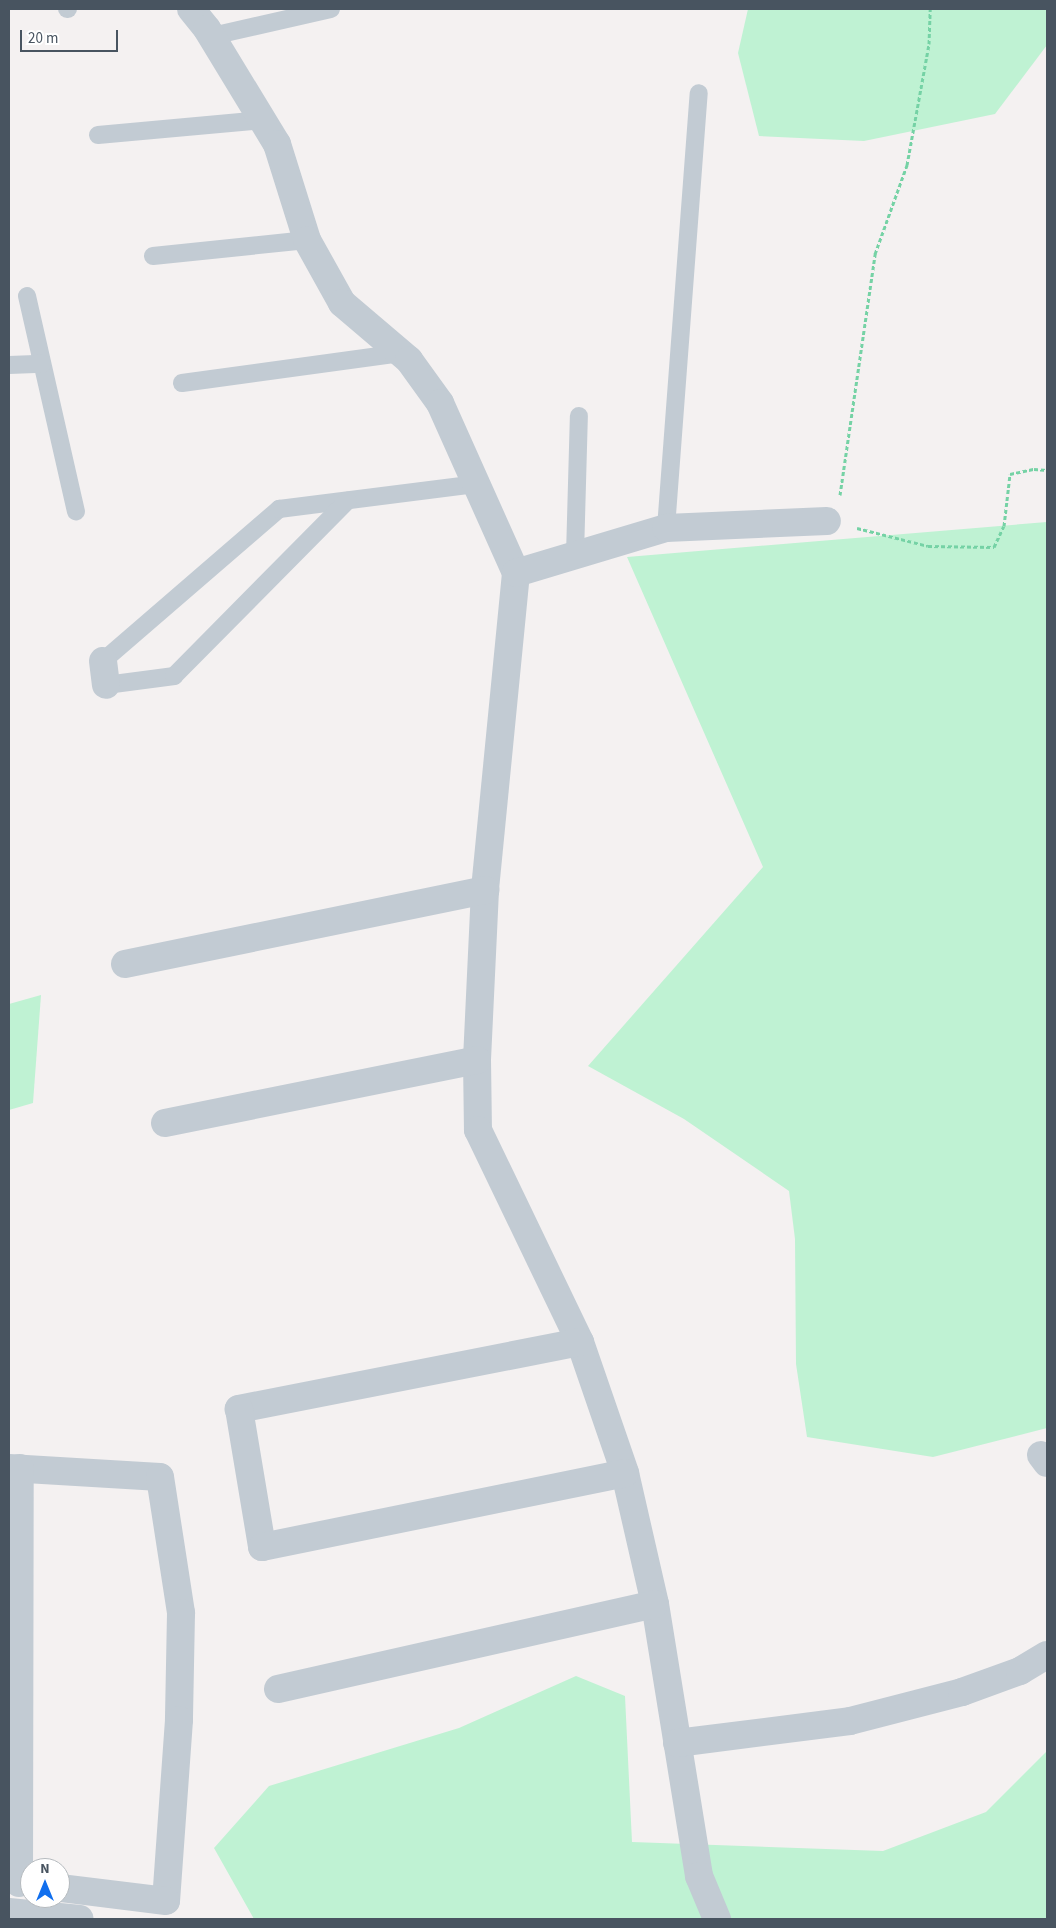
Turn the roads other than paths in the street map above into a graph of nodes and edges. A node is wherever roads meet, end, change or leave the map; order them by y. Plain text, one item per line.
1 (191, 9) edge
2 (330, 9) edge
3 (212, 36) junction
4 (700, 93) dead end
5 (262, 120) junction
6 (98, 135) dead end
7 (308, 240) junction
8 (153, 256) dead end
9 (27, 296) dead end
10 (401, 353) junction
11 (42, 364) junction
12 (9, 365) edge
13 (182, 383) dead end
14 (579, 416) dead end
15 (477, 484) junction
16 (348, 500) junction
17 (76, 512) dead end
18 (827, 521) road end
19 (666, 528) junction
20 (575, 555) junction
21 (516, 573) junction
22 (485, 890) junction
23 (125, 964) dead end
24 (477, 1060) junction
25 (165, 1123) dead end
26 (580, 1342) junction
27 (14, 1468) edge
28 (624, 1472) junction
29 (654, 1604) junction
30 (1047, 1655) edge
31 (278, 1689) dead end
32 (677, 1743) junction
33 (19, 1883) edge
34 (70, 1889) edge
35 (9, 1912) edge
36 (80, 1919) edge
37 (717, 1919) edge

1 - 3 street
2 - 3 lane
3 - 5 street
4 - 19 lane
5 - 6 lane
5 - 7 street
7 - 8 lane
7 - 10 street
9 - 11 lane
10 - 13 lane
10 - 15 street
11 - 12 lane
11 - 17 lane
14 - 20 lane
15 - 16 lane
15 - 21 street
16 - 16 lane
18 - 19 street
19 - 20 street
20 - 21 street
21 - 22 street
22 - 23 street
22 - 24 street
24 - 25 street
24 - 26 street
26 - 28 street
26 - 28 street
27 - 33 street
27 - 34 street
28 - 29 street
29 - 31 street
29 - 32 street
30 - 32 street
32 - 37 street
35 - 36 street

